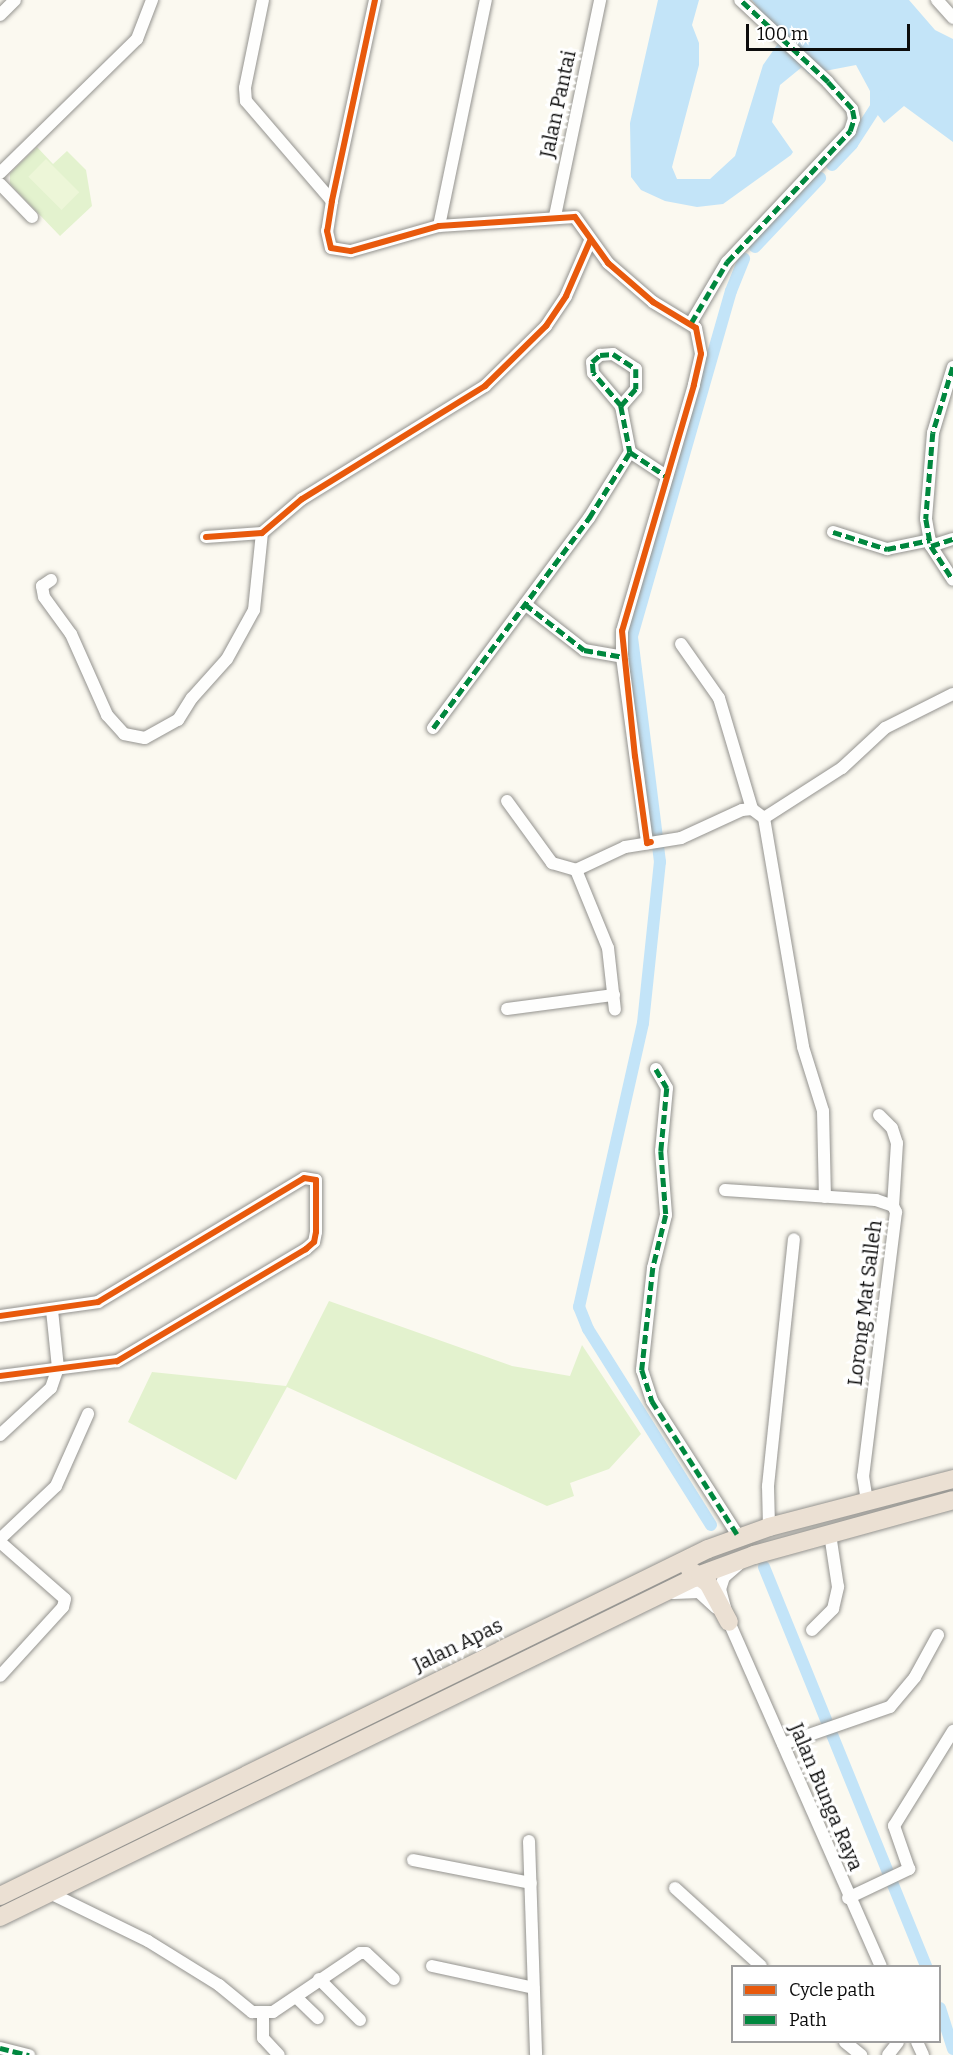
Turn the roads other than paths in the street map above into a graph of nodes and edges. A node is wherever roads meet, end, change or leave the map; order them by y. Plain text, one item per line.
1 (15, 0) edge
2 (152, 0) edge
3 (264, 0) edge
4 (375, 0) edge
5 (486, 0) edge
6 (600, 0) edge
7 (740, 0) edge
8 (937, 0) edge
9 (0, 15) edge
10 (953, 18) edge
11 (0, 172) edge
12 (0, 184) edge
13 (332, 201) junction
14 (555, 216) junction
15 (32, 217) dead end
16 (439, 226) junction
17 (590, 241) junction
18 (691, 323) junction
19 (953, 367) edge
20 (621, 406) dead end
21 (630, 452) junction
22 (666, 476) junction
23 (262, 532) junction
24 (833, 532) dead end
25 (206, 537) dead end
26 (953, 539) edge
27 (930, 543) junction
28 (51, 580) dead end
29 (953, 580) edge
30 (525, 604) junction
31 (681, 644) dead end
32 (622, 657) junction
33 (953, 694) edge
34 (433, 728) dead end
35 (507, 801) dead end
36 (752, 809) junction
37 (764, 818) junction
38 (649, 842) junction
39 (576, 870) junction
40 (614, 995) junction
41 (507, 1009) dead end
42 (615, 1010) dead end
43 (656, 1069) dead end
44 (879, 1115) dead end
45 (725, 1190) dead end
46 (825, 1197) junction
47 (893, 1206) junction
48 (794, 1239) dead end
49 (51, 1310) junction
50 (0, 1316) edge
51 (58, 1368) junction
52 (0, 1376) edge
53 (88, 1414) dead end
54 (0, 1436) edge
55 (953, 1479) edge
56 (934, 1484) junction
57 (953, 1493) edge
58 (953, 1500) edge
59 (867, 1502) junction
60 (769, 1527) junction
61 (830, 1534) junction
62 (739, 1537) junction
63 (0, 1540) edge
64 (754, 1555) junction
65 (663, 1570) junction
66 (700, 1575) junction
67 (637, 1604) junction
68 (729, 1622) junction
69 (812, 1630) dead end
70 (938, 1635) dead end
71 (0, 1676) edge
72 (953, 1731) edge
73 (783, 1744) junction
74 (528, 1841) dead end
75 (413, 1860) dead end
76 (531, 1883) junction
77 (675, 1888) dead end
78 (50, 1893) junction
79 (0, 1896) edge
80 (848, 1898) junction
81 (0, 1917) edge
82 (760, 1965) edge
83 (881, 1965) edge
84 (432, 1966) dead end
85 (319, 1979) junction
86 (394, 1979) dead end
87 (534, 1988) junction
88 (297, 1998) junction
89 (263, 2014) junction
90 (318, 2018) dead end
91 (360, 2020) dead end
92 (847, 2043) edge
93 (897, 2043) edge
94 (0, 2048) edge
95 (28, 2055) edge
96 (279, 2055) edge
97 (536, 2055) edge
98 (861, 2055) edge
99 (888, 2055) edge

1 - 9 street
2 - 11 street
3 - 13 street
4 - 13 street
5 - 16 street
6 - 14 street, Jalan Pantai
7 - 18 street
8 - 10 street
12 - 15 street
13 - 16 street
14 - 16 street
14 - 17 street
17 - 18 street
17 - 23 street
18 - 22 street
19 - 27 street
20 - 21 street
21 - 22 street
21 - 30 street
22 - 32 street
23 - 25 street
23 - 28 street
24 - 27 street
26 - 27 street
27 - 29 street
30 - 32 street
30 - 34 street
31 - 36 street
32 - 38 street
33 - 37 street
35 - 39 street
36 - 37 street
36 - 38 street
37 - 46 street
38 - 39 street
39 - 40 street
40 - 41 street
40 - 42 street
43 - 62 street
44 - 47 street
45 - 46 street, Lorong Mat Salleh
46 - 47 street, Lorong Mat Salleh
47 - 59 street, Lorong Mat Salleh
48 - 60 street
49 - 50 street
49 - 51 street
49 - 51 street
51 - 52 street
51 - 54 street
53 - 63 street
55 - 56 highway, Jalan Apas
56 - 57 highway
56 - 59 highway, Jalan Apas
58 - 61 highway
59 - 60 highway, Jalan Apas
60 - 62 highway, Jalan Apas
61 - 64 highway
61 - 69 street
62 - 65 highway, Jalan Apas
63 - 71 street
64 - 66 highway
64 - 68 street
65 - 66 highway
65 - 79 highway, Jalan Apas
66 - 67 highway
66 - 68 highway
67 - 68 street
67 - 78 highway
68 - 73 street, Jalan Bunga Raya
70 - 73 street
72 - 80 street
73 - 80 street, Jalan Bunga Raya
74 - 76 street
75 - 76 street
76 - 87 street
77 - 82 street
78 - 81 highway
78 - 89 street
80 - 83 street, Jalan Bunga Raya
84 - 87 street
85 - 86 street
85 - 88 street
85 - 91 street
87 - 97 street
88 - 89 street
88 - 90 street
89 - 96 street
92 - 98 street
93 - 99 street
94 - 95 street

